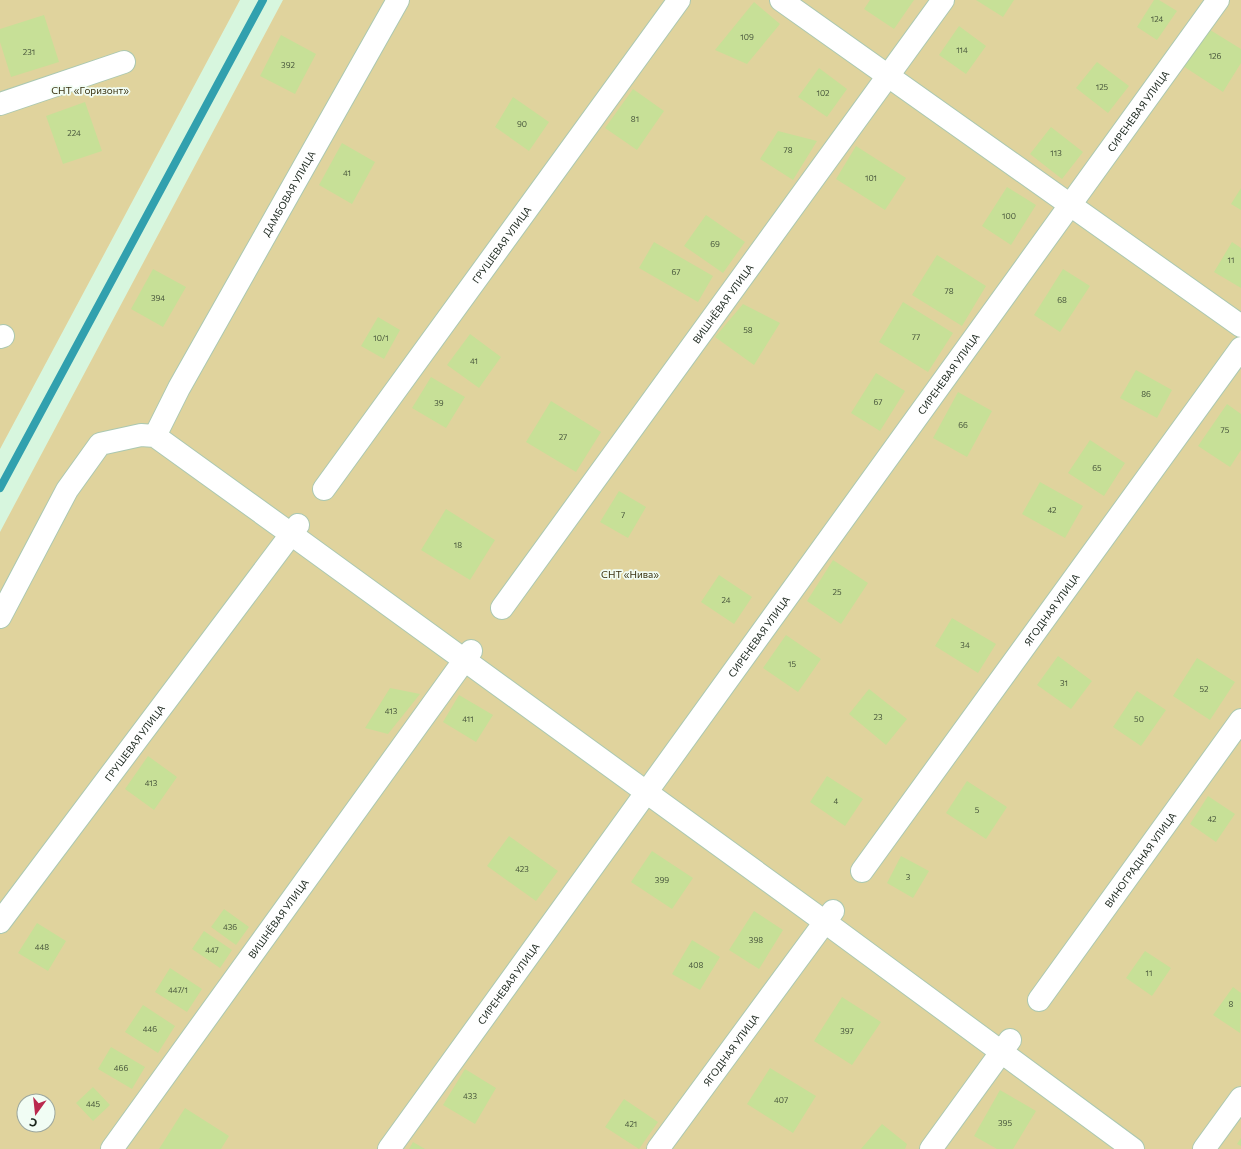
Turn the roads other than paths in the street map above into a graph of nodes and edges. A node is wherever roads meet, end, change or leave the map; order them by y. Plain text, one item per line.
1 (398, 0) edge
2 (679, 0) edge
3 (781, 0) edge
4 (943, 0) edge
5 (1218, 0) edge
6 (124, 62) dead end
7 (888, 77) junction
8 (0, 104) edge
9 (1070, 205) junction
10 (1241, 326) edge
11 (1241, 348) edge
12 (155, 436) junction
13 (324, 489) dead end
14 (295, 529) junction
15 (502, 608) dead end
16 (0, 617) edge
17 (467, 656) junction
18 (1241, 720) edge
19 (646, 792) junction
20 (862, 871) dead end
21 (829, 916) junction
22 (0, 922) edge
23 (1039, 1000) dead end
24 (1007, 1045) junction
25 (1241, 1098) edge
26 (112, 1149) edge
27 (389, 1149) edge
28 (658, 1149) edge
29 (932, 1149) edge
30 (1133, 1149) edge
31 (1204, 1149) edge

1 - 12 street, ДАМБОВАЯ УЛИЦА
2 - 13 street, ГРУШЕВАЯ УЛИЦА
3 - 7 street
4 - 7 street, ВИШНЁВАЯ УЛИЦА
5 - 9 street, СИРЕНЕВАЯ УЛИЦА
6 - 8 street
7 - 9 street
7 - 15 street, ВИШНЁВАЯ УЛИЦА
9 - 10 street
9 - 19 street, СИРЕНЕВАЯ УЛИЦА
11 - 20 street, ЯГОДНАЯ УЛИЦА
12 - 14 street
12 - 16 street
14 - 17 street
14 - 22 street, ГРУШЕВАЯ УЛИЦА
17 - 19 street
17 - 26 street, ВИШНЁВАЯ УЛИЦА
18 - 23 street, ВИНОГРАДНАЯ УЛИЦА
19 - 21 street
19 - 27 street, СИРЕНЕВАЯ УЛИЦА
21 - 24 street
21 - 28 street, ЯГОДНАЯ УЛИЦА
24 - 29 street
24 - 30 street
25 - 31 street

